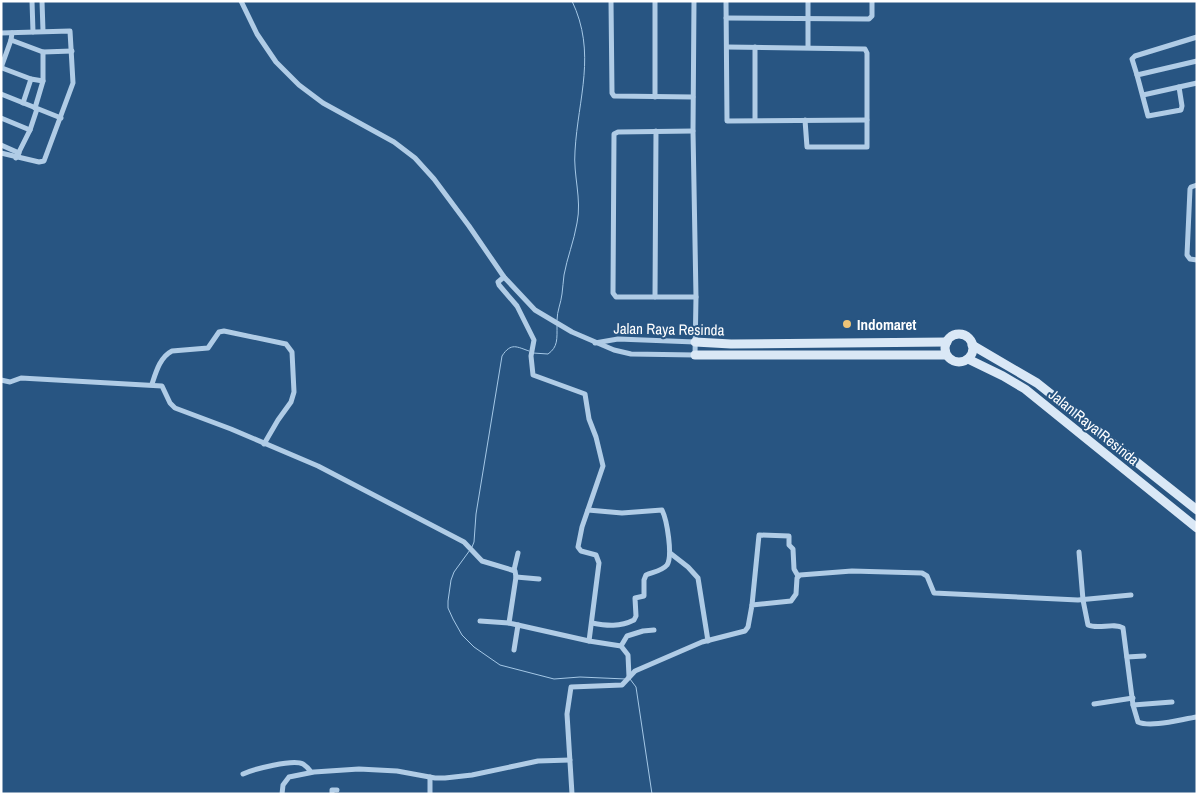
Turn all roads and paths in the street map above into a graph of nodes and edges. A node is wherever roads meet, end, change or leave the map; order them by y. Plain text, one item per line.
1 (32, 1) edge
2 (42, 1) edge
3 (241, 1) edge
4 (611, 1) edge
5 (655, 1) edge
6 (694, 1) edge
7 (726, 1) edge
8 (808, 1) edge
9 (872, 1) edge
10 (726, 18) junction
11 (808, 19) junction
12 (43, 31) junction
13 (33, 32) junction
14 (1, 33) edge
15 (12, 33) junction
16 (1197, 37) edge
17 (11, 40) junction
18 (726, 47) junction
19 (755, 47) junction
20 (808, 47) junction
21 (72, 51) junction
22 (43, 52) junction
23 (1197, 61) edge
24 (1138, 75) junction
25 (31, 79) junction
26 (43, 81) junction
27 (1197, 83) edge
28 (1179, 87) junction
29 (1, 94) edge
30 (1143, 96) junction
31 (655, 97) junction
32 (693, 98) junction
33 (23, 103) junction
34 (36, 109) junction
35 (1, 118) edge
36 (61, 118) junction
37 (755, 120) junction
38 (805, 120) junction
39 (868, 120) junction
40 (30, 130) junction
41 (656, 131) junction
42 (693, 131) junction
43 (1, 145) edge
44 (1, 153) edge
45 (18, 156) junction
46 (1197, 185) edge
47 (1197, 260) edge
48 (504, 277) junction
49 (655, 297) junction
50 (696, 297) junction
51 (695, 342) junction
52 (947, 342) junction
53 (594, 343) junction
54 (972, 345) junction
55 (695, 355) junction
56 (946, 355) junction
57 (968, 359) junction
58 (1, 380) edge
59 (152, 384) junction
60 (1087, 422) junction
61 (1079, 433) junction
62 (264, 444) junction
63 (588, 510) junction
64 (1197, 510) edge
65 (1197, 528) edge
66 (1079, 552) dead end
67 (518, 553) dead end
68 (670, 553) junction
69 (514, 570) junction
70 (798, 576) junction
71 (516, 577) junction
72 (538, 580) dead end
73 (1131, 595) dead end
74 (1083, 600) junction
75 (752, 605) junction
76 (480, 621) dead end
77 (510, 623) junction
78 (592, 623) junction
79 (518, 625) junction
80 (654, 630) dead end
81 (589, 641) junction
82 (708, 641) junction
83 (621, 646) junction
84 (514, 650) dead end
85 (1144, 656) dead end
86 (1127, 657) junction
87 (627, 679) junction
88 (1132, 698) junction
89 (1172, 702) dead end
90 (1094, 704) dead end
91 (1133, 705) junction
92 (1197, 717) edge
93 (570, 760) junction
94 (311, 772) junction
95 (244, 774) dead end
96 (430, 777) junction
97 (282, 794) edge
98 (430, 794) edge
99 (572, 794) edge

1 - 13 street
2 - 12 street
3 - 48 street
4 - 31 street
5 - 31 street
6 - 32 street
7 - 10 street
8 - 11 street
9 - 11 street
10 - 11 street
10 - 18 street
11 - 20 street
12 - 13 street
12 - 21 street
13 - 15 street
14 - 15 street
15 - 17 street
16 - 24 street
17 - 22 street
17 - 25 street
18 - 19 street
18 - 37 street
19 - 20 street
19 - 37 street
20 - 39 street
21 - 22 street
21 - 36 street
22 - 26 street
23 - 24 street
24 - 30 street
25 - 26 street
25 - 33 street
26 - 34 street
27 - 28 street
28 - 30 street
28 - 30 street
29 - 33 street
31 - 32 street
32 - 42 street
33 - 34 street
34 - 36 street
34 - 40 street
35 - 40 street
36 - 45 street
37 - 38 street
38 - 39 street
38 - 39 street
40 - 45 street
41 - 42 street
41 - 49 street
41 - 49 street
42 - 50 street
43 - 45 street
44 - 45 street
46 - 47 street
48 - 53 street
48 - 63 street
49 - 50 street
50 - 51 street
51 - 52 street, Jalan Raya Resinda
51 - 53 street, Jalan Raya Resinda
51 - 55 street
52 - 54 street
52 - 56 street
53 - 55 street, Jalan Raya Resinda
54 - 57 street
54 - 60 street, Jalan Raya Resinda
55 - 56 street, Jalan Raya Resinda
56 - 57 street
57 - 61 street, Jalan Raya Resinda
58 - 59 street
59 - 62 street
59 - 62 street
60 - 61 street
60 - 64 street, Jalan Raya Resinda
61 - 65 street, Jalan Raya Resinda
62 - 69 street
63 - 68 street
63 - 78 street
66 - 74 street
67 - 69 street
68 - 78 street
68 - 82 street
69 - 71 street
70 - 74 street
70 - 75 street
70 - 75 street
71 - 72 street
71 - 77 street
73 - 74 street
74 - 86 street
75 - 82 street
76 - 77 street
77 - 79 street
78 - 81 street
79 - 81 street
79 - 84 street
80 - 83 street
81 - 83 street
82 - 87 street
83 - 87 street
85 - 86 street
86 - 88 street
87 - 93 street
88 - 90 street
88 - 91 street
89 - 91 street
91 - 92 street
93 - 96 street
93 - 99 street
94 - 95 street
94 - 96 street
94 - 97 street
96 - 98 street

